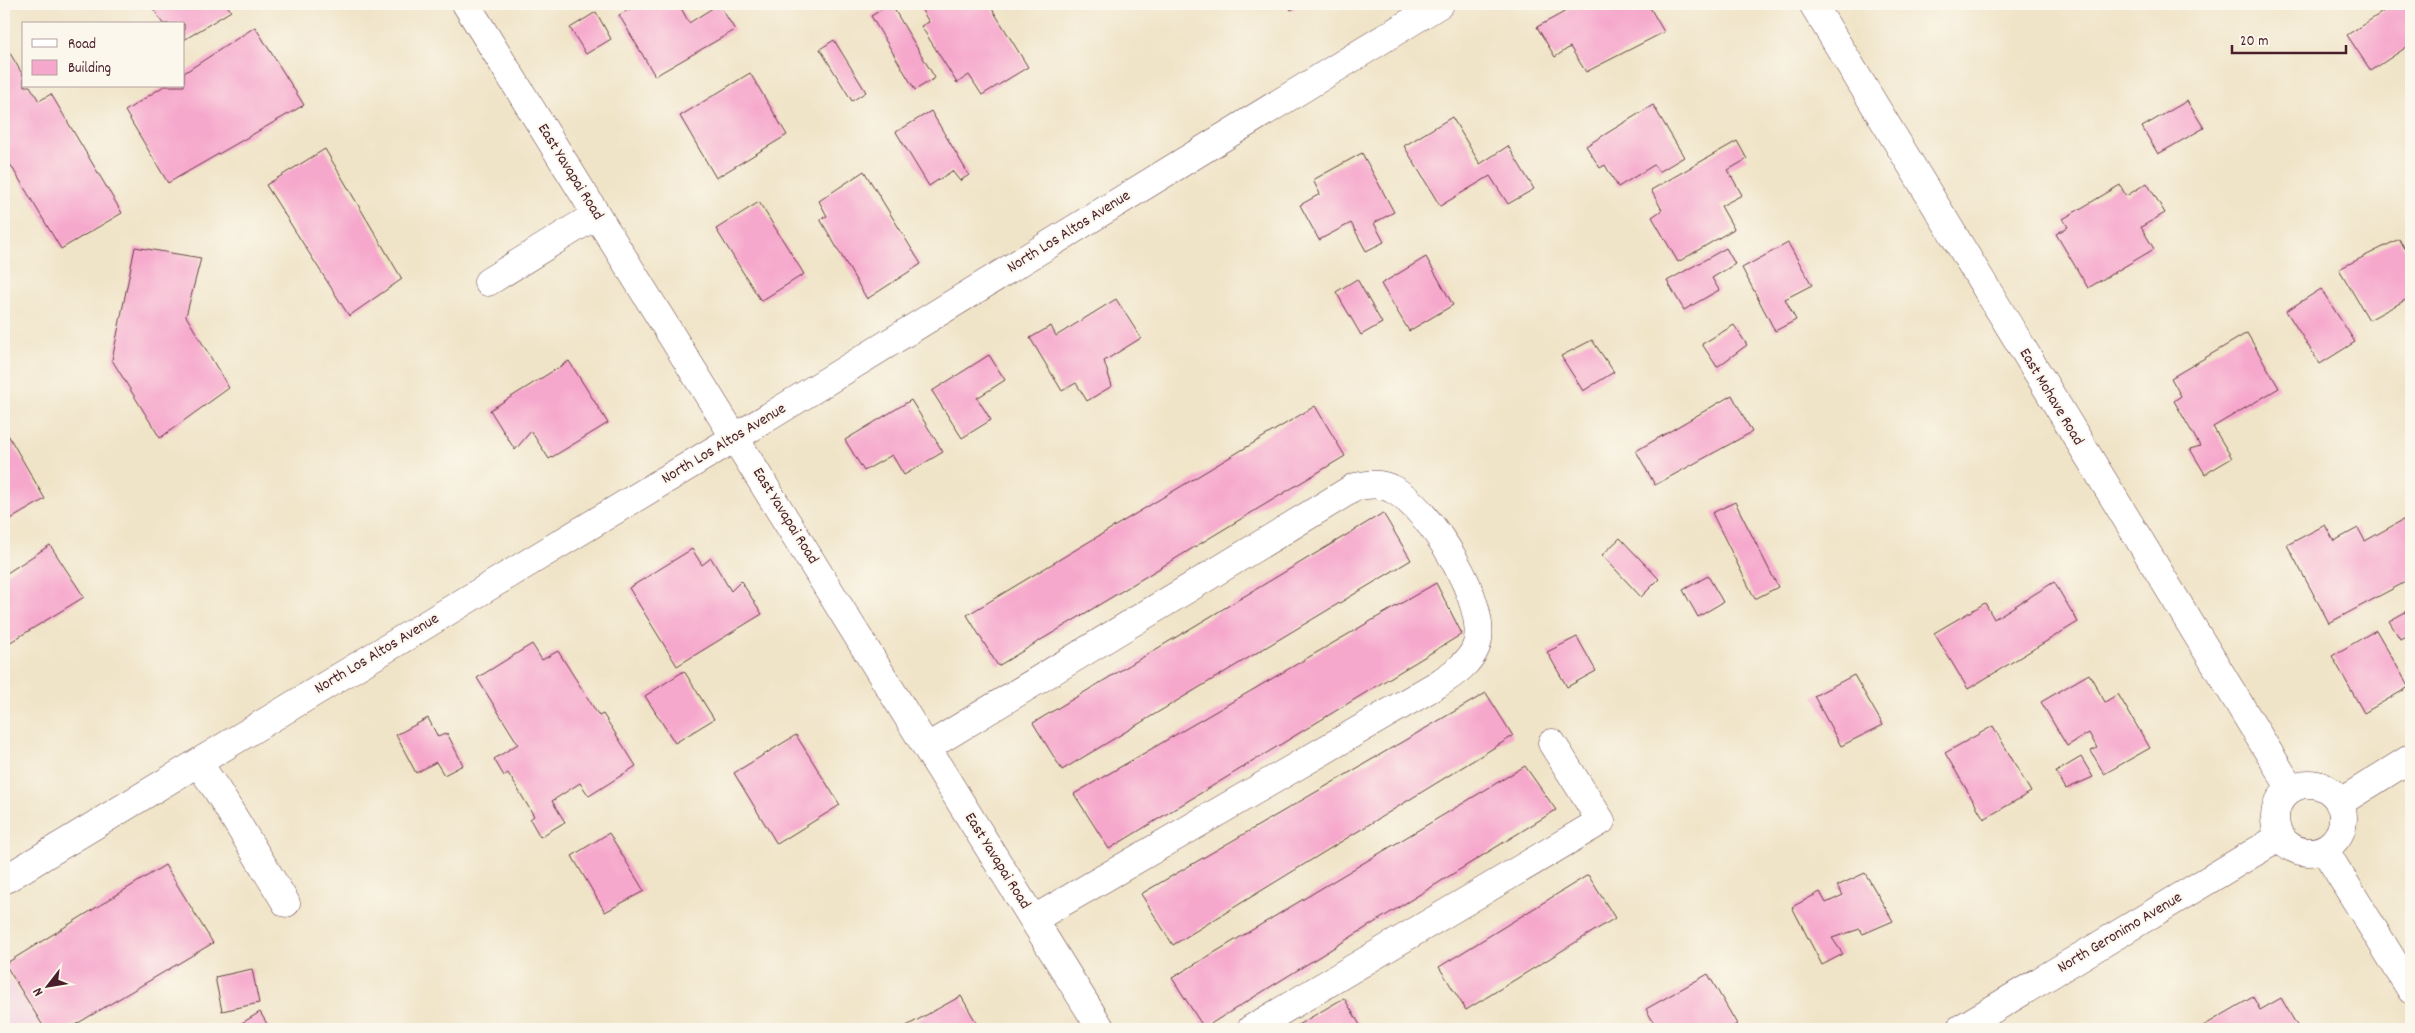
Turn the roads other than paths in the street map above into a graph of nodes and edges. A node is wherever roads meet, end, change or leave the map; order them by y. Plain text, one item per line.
1 (466, 4) edge
2 (1440, 4) edge
3 (1813, 4) edge
4 (596, 215) junction
5 (488, 282) dead end
6 (736, 437) junction
7 (1552, 743) dead end
8 (928, 747) junction
9 (2411, 758) edge
10 (198, 763) junction
11 (2290, 789) junction
12 (2339, 803) junction
13 (2280, 837) junction
14 (2324, 849) junction
15 (4, 880) edge
16 (286, 903) dead end
17 (1034, 920) junction
18 (2411, 990) edge
19 (1102, 1029) edge
20 (1251, 1029) edge
21 (1960, 1029) edge

1 - 4 street, East Yavapai Road
2 - 6 street, North Los Altos Avenue
3 - 11 street, East Mohave Road
4 - 5 street
4 - 6 street, East Yavapai Road
6 - 8 street, East Yavapai Road
6 - 10 street, North Los Altos Avenue
7 - 20 street
8 - 17 street, East Yavapai Road
8 - 17 street
9 - 12 street
10 - 15 street, North Los Altos Avenue
10 - 16 street
11 - 12 street
11 - 13 street
12 - 14 street
13 - 14 street
13 - 21 street, North Geronimo Avenue
14 - 18 street
17 - 19 street, East Yavapai Road

